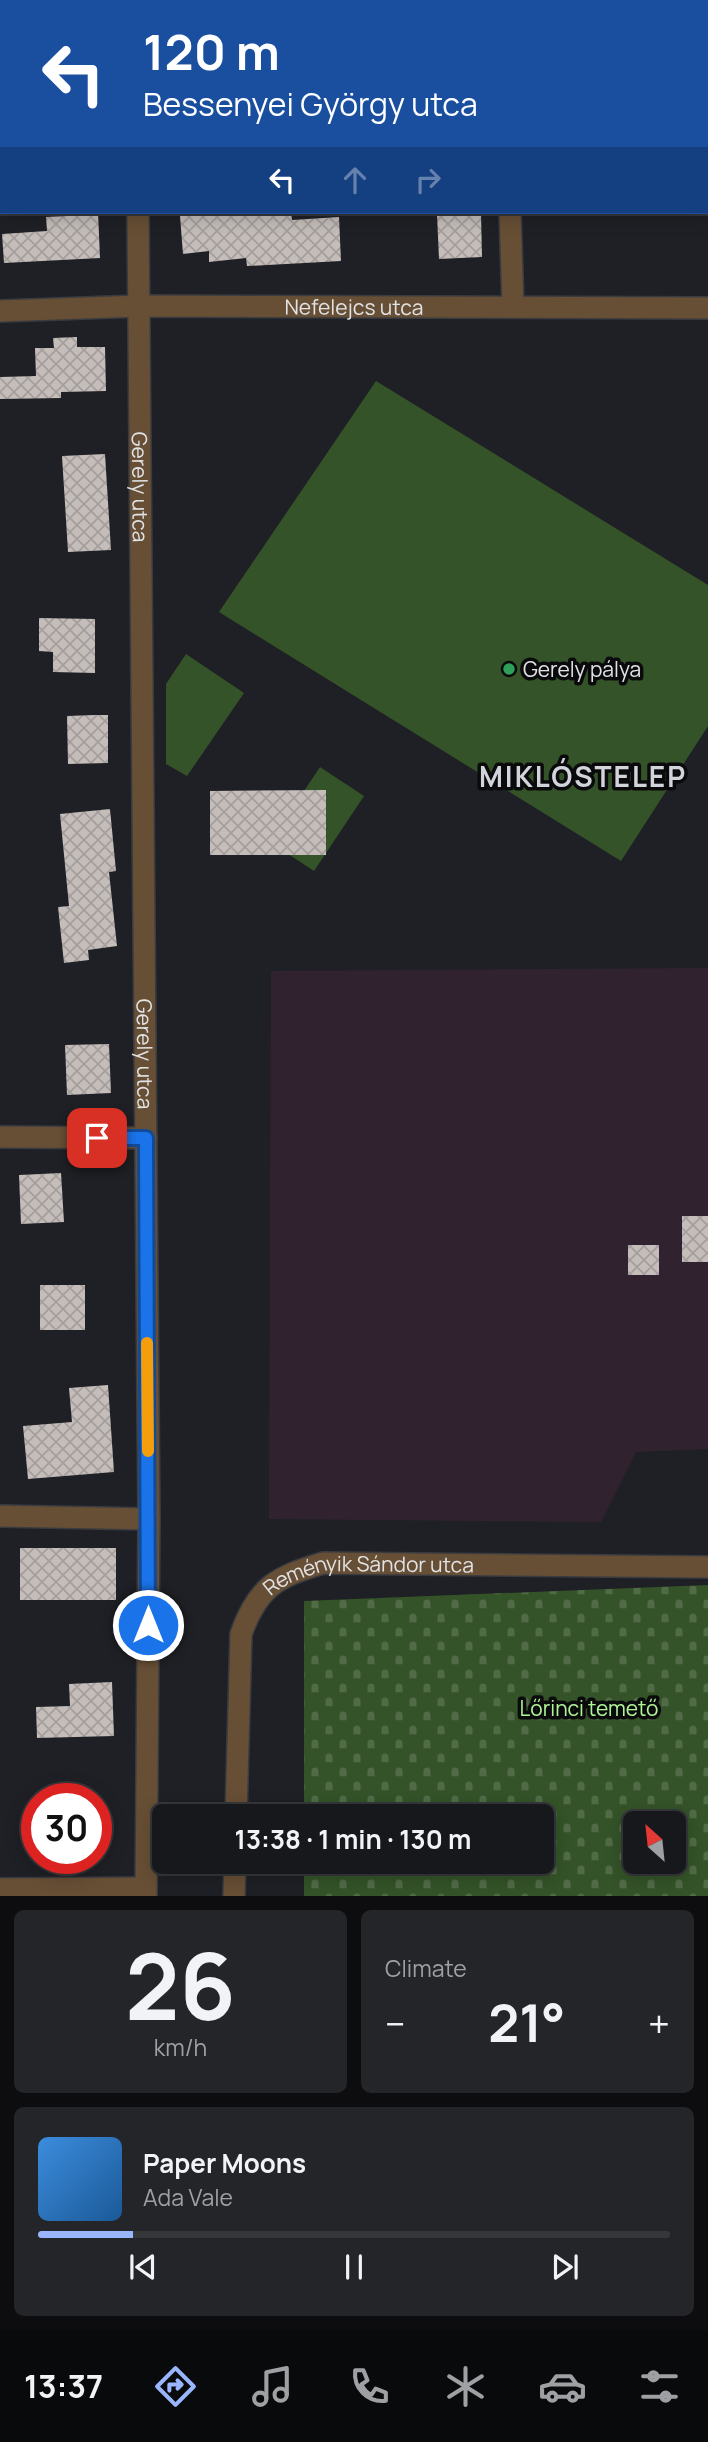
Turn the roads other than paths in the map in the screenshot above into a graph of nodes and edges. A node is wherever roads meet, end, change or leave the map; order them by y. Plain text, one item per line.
1 (138, 214) edge
2 (510, 214) edge
3 (140, 306) junction
4 (513, 306) junction
5 (708, 307) edge
6 (0, 311) edge
7 (0, 1138) edge
8 (146, 1138) junction
9 (0, 1516) edge
10 (149, 1519) junction
11 (708, 1567) edge
12 (236, 1804) edge
13 (235, 1874) edge
14 (0, 1889) edge
15 (146, 1892) edge
16 (234, 1896) edge

1 - 3 street, Gerely utca
2 - 4 street
3 - 4 street, Nefelejcs utca
3 - 6 street, Nefelejcs utca
3 - 8 street, Gerely utca
4 - 5 street, Nefelejcs utca
7 - 8 street
8 - 10 street, Gerely utca
9 - 10 street
10 - 15 street, Gerely utca
11 - 12 street, Reményik Sándor utca
13 - 16 street
14 - 15 street

